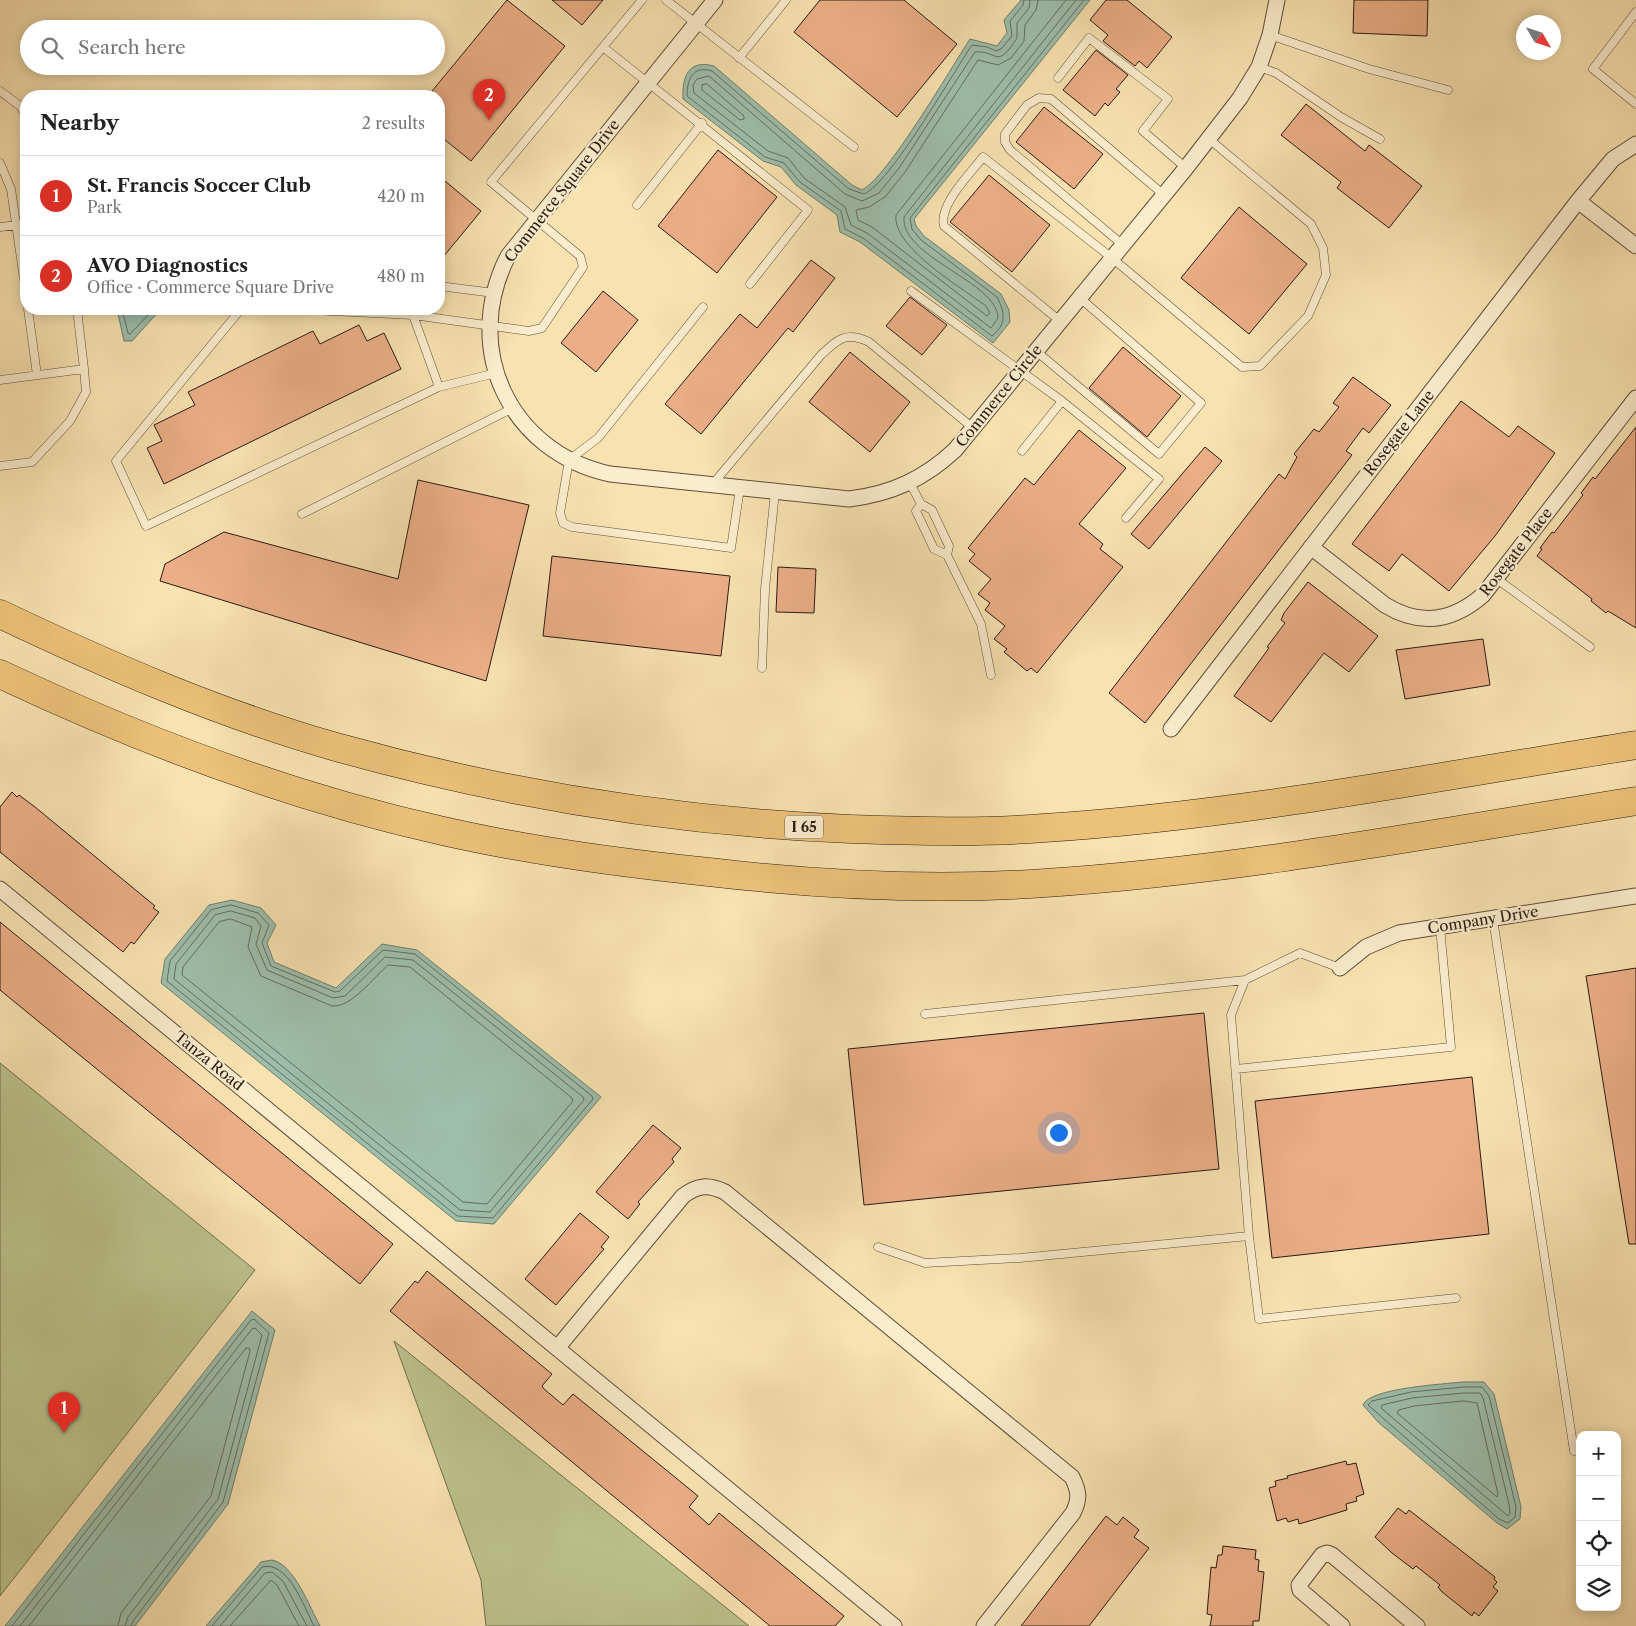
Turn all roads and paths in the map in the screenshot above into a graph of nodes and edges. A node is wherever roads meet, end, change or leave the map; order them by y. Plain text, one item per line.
1 (642, 0) edge
2 (666, 0) edge
3 (715, 0) edge
4 (786, 0) edge
5 (1277, 0) edge
6 (1636, 12) edge
7 (695, 24) junction
8 (1270, 35) junction
9 (603, 47) junction
10 (739, 58) junction
11 (1259, 67) junction
12 (1058, 78) dead end
13 (648, 82) junction
14 (1448, 90) dead end
15 (0, 91) edge
16 (1636, 104) edge
17 (20, 106) edge
18 (702, 123) junction
19 (1209, 139) junction
20 (1380, 139) dead end
21 (1636, 144) edge
22 (854, 147) dead end
23 (0, 163) edge
24 (1186, 168) junction
25 (1164, 195) junction
26 (1578, 202) junction
27 (637, 205) dead end
28 (536, 219) junction
29 (17, 225) junction
30 (20, 225) edge
31 (0, 227) edge
32 (1123, 245) junction
33 (1636, 246) edge
34 (20, 248) edge
35 (1112, 258) junction
36 (750, 284) dead end
37 (445, 287) edge
38 (911, 290) dead end
39 (494, 292) junction
40 (1080, 298) junction
41 (703, 307) dead end
42 (29, 315) edge
43 (78, 315) edge
44 (235, 315) edge
45 (412, 315) joint
46 (1060, 321) junction
47 (489, 326) junction
48 (1036, 351) junction
49 (84, 369) junction
50 (1020, 371) junction
51 (496, 373) junction
52 (37, 375) junction
53 (0, 380) edge
54 (439, 387) junction
55 (1636, 398) edge
56 (1062, 401) junction
57 (512, 408) junction
58 (973, 428) junction
59 (555, 451) joint
60 (1022, 451) dead end
61 (568, 460) junction
62 (0, 466) edge
63 (910, 483) junction
64 (712, 485) junction
65 (740, 488) junction
66 (775, 492) junction
67 (921, 504) junction
68 (302, 514) dead end
69 (1126, 518) dead end
70 (1311, 547) junction
71 (947, 555) junction
72 (1497, 579) junction
73 (0, 614) edge
74 (1590, 647) dead end
75 (762, 668) dead end
76 (0, 674) edge
77 (991, 675) dead end
78 (1171, 729) dead end
79 (1636, 745) edge
80 (1636, 801) edge
81 (0, 889) edge
82 (1636, 896) edge
83 (1493, 919) junction
84 (1440, 927) junction
85 (1340, 968) joint
86 (1245, 980) junction
87 (925, 1014) dead end
88 (1236, 1069) junction
89 (1249, 1236) junction
90 (878, 1247) dead end
91 (1456, 1298) dead end
92 (558, 1348) junction
93 (1574, 1451) dead end
94 (894, 1626) edge
95 (984, 1626) edge
96 (1342, 1626) edge
97 (1417, 1626) edge

1 - 9 lane
2 - 7 lane
3 - 7 street, Commerce Square Drive
4 - 10 lane
5 - 8 street, Commerce Circle
6 - 16 lane
7 - 10 lane
7 - 13 street, Commerce Square Drive
8 - 11 street, Commerce Circle
8 - 14 lane
9 - 13 lane
9 - 28 lane
10 - 22 lane
11 - 19 street, Commerce Circle
11 - 20 lane
12 - 24 lane
13 - 18 lane
13 - 28 street, Commerce Square Drive
15 - 17 lane
18 - 27 lane
18 - 36 lane
19 - 24 street, Commerce Circle
19 - 35 lane
21 - 26 street, Rosegate Lane
23 - 29 lane
24 - 25 street, Commerce Circle
25 - 32 street, Commerce Circle
25 - 32 lane
26 - 33 street
26 - 70 street, Rosegate Lane
28 - 39 street, Commerce Square Drive
28 - 47 lane
29 - 30 lane
29 - 31 lane
29 - 34 lane
32 - 35 street, Commerce Circle
35 - 40 street, Commerce Circle
35 - 46 lane
37 - 39 lane
38 - 50 lane
39 - 47 street, Commerce Square Drive
40 - 46 street, Commerce Circle
40 - 48 lane
41 - 61 lane
42 - 52 lane
43 - 49 lane
44 - 54 lane
45 - 47 lane
45 - 54 lane
46 - 48 street, Commerce Circle
47 - 51 street, Commerce Square Drive
48 - 50 street, Commerce Circle
49 - 52 lane
49 - 62 lane
50 - 56 lane
50 - 58 street, Commerce Circle
51 - 54 lane
51 - 57 street, Commerce Square Drive
52 - 53 lane
55 - 72 street, Rosegate Place
56 - 60 lane
56 - 69 lane
57 - 59 street, Commerce Square Drive
57 - 68 lane
58 - 63 street, Commerce Circle
58 - 64 lane
59 - 61 street, Commerce Circle
61 - 64 street, Commerce Circle
61 - 65 lane
63 - 66 street, Commerce Circle
63 - 67 lane
64 - 65 street, Commerce Circle
65 - 66 street, Commerce Circle
66 - 75 lane
67 - 71 lane
67 - 71 lane
70 - 72 street, Rosegate Place
70 - 78 street, Rosegate Lane
71 - 77 lane
72 - 74 lane
73 - 79 highway, I 65
76 - 80 highway
81 - 92 street, Tanza Road
82 - 83 street, Company Drive
83 - 84 street, Company Drive
83 - 93 lane
84 - 85 street, Company Drive
84 - 88 lane
85 - 86 lane
86 - 87 lane
86 - 88 lane
88 - 89 lane
89 - 90 lane
89 - 91 lane
92 - 94 street, Tanza Road
92 - 95 street
96 - 97 street

